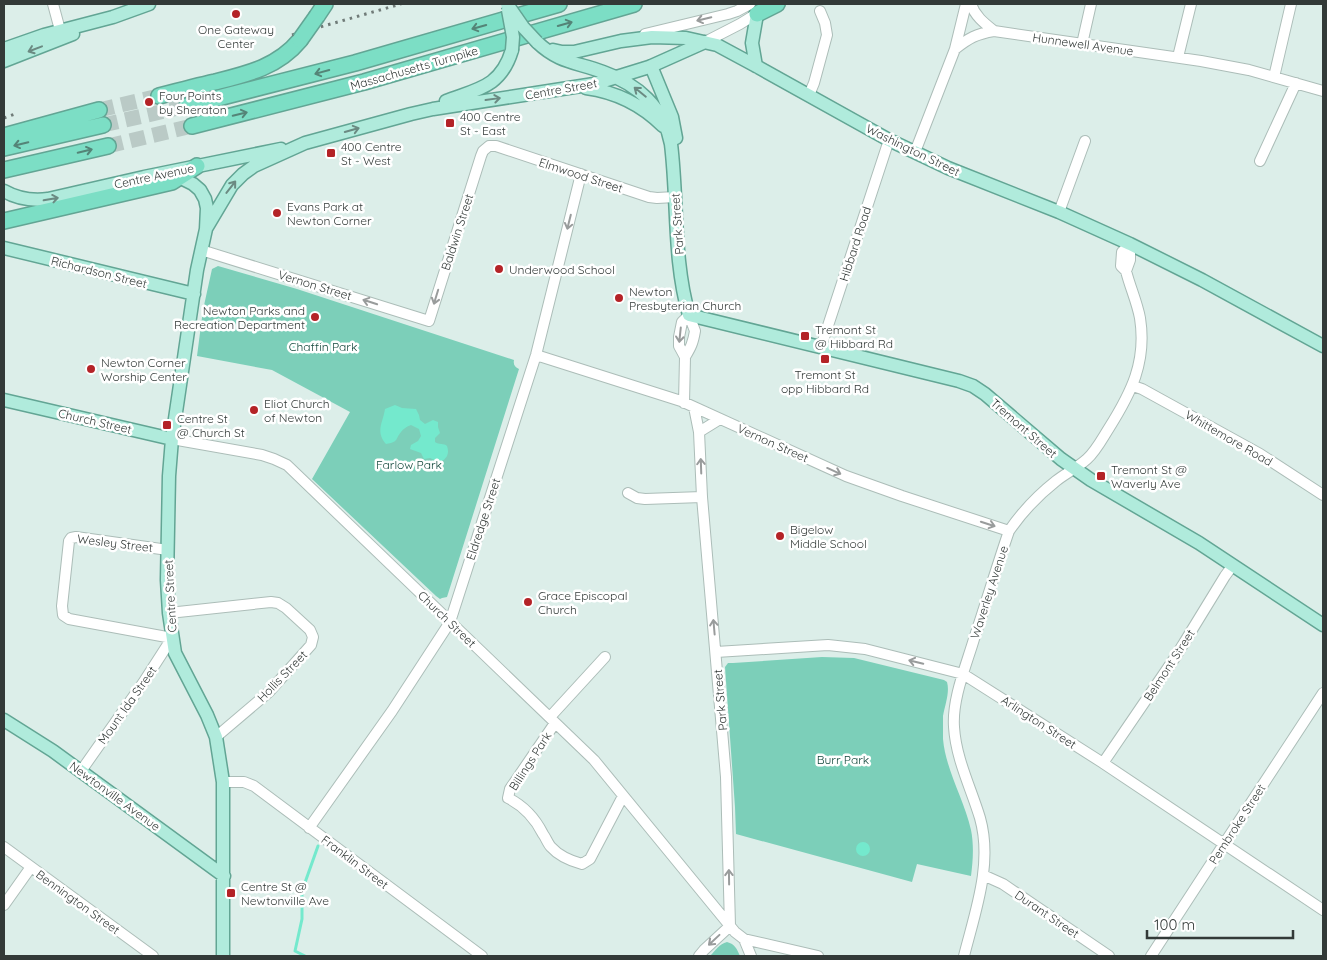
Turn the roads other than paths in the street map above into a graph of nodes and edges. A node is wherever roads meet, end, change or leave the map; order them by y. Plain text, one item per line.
1 (53, 4) edge
2 (507, 4) edge
3 (559, 4) edge
4 (634, 4) edge
5 (771, 4) edge
6 (777, 4) edge
7 (966, 4) edge
8 (971, 4) edge
9 (1091, 4) edge
10 (1191, 4) edge
11 (1291, 4) edge
12 (143, 5) edge
13 (753, 9) edge
14 (321, 10) edge
15 (820, 11) dead end
16 (113, 17) junction
17 (60, 30) junction
18 (994, 31) junction
19 (621, 41) junction
20 (537, 42) junction
21 (705, 42) junction
22 (1082, 44) junction
23 (954, 48) junction
24 (4, 49) edge
25 (1178, 57) junction
26 (4, 61) edge
27 (651, 66) junction
28 (756, 66) junction
29 (1274, 76) junction
30 (617, 77) junction
31 (1296, 83) junction
32 (578, 87) junction
33 (1323, 91) edge
34 (809, 95) junction
35 (159, 96) tunnel mouth
36 (187, 106) tunnel mouth
37 (99, 110) tunnel mouth
38 (411, 114) junction
39 (103, 125) tunnel mouth
40 (192, 126) tunnel mouth
41 (668, 131) junction
42 (4, 136) edge
43 (889, 140) junction
44 (1085, 141) dead end
45 (305, 143) junction
46 (108, 146) tunnel mouth
47 (4, 148) edge
48 (486, 148) joint
49 (915, 152) junction
50 (1260, 161) dead end
51 (672, 163) junction
52 (197, 166) joint
53 (4, 170) edge
54 (581, 174) junction
55 (174, 175) junction
56 (4, 191) edge
57 (675, 197) junction
58 (1059, 212) junction
59 (4, 221) edge
60 (206, 229) junction
61 (1130, 244) junction
62 (4, 248) edge
63 (201, 250) junction
64 (194, 294) junction
65 (689, 315) junction
66 (429, 321) joint
67 (1323, 346) edge
68 (822, 347) junction
69 (536, 355) junction
70 (684, 357) junction
71 (1133, 386) junction
72 (4, 400) edge
73 (684, 403) junction
74 (694, 407) junction
75 (720, 419) junction
76 (700, 432) junction
77 (172, 439) junction
78 (1074, 469) junction
79 (628, 493) dead end
80 (1323, 495) edge
81 (702, 497) junction
82 (1009, 531) junction
83 (168, 550) junction
84 (1233, 565) junction
85 (169, 613) junction
86 (450, 622) junction
87 (1323, 625) edge
88 (172, 638) junction
89 (716, 652) junction
90 (605, 657) dead end
91 (963, 674) junction
92 (1323, 693) edge
93 (4, 720) edge
94 (552, 720) junction
95 (216, 737) junction
96 (1103, 763) junction
97 (81, 771) junction
98 (223, 782) junction
99 (623, 796) junction
100 (309, 828) junction
101 (1224, 844) junction
102 (4, 847) edge
103 (31, 867) junction
104 (983, 875) junction
105 (224, 876) junction
106 (4, 905) edge
107 (1323, 910) edge
108 (730, 926) junction
109 (744, 939) junction
110 (153, 956) edge
111 (223, 956) edge
112 (482, 956) edge
113 (699, 956) edge
114 (751, 956) edge
115 (818, 956) edge
116 (964, 956) edge
117 (1109, 956) edge
118 (1151, 956) edge

1 - 17 street
2 - 20 main road, Washington Street, bridge
2 - 38 main road, Centre Street, bridge
3 -> 36 highway, Massachusetts Turnpike
40 -> 4 highway, Massachusetts Turnpike
5 - 13 street
6 - 13 highway
7 - 23 street
8 - 18 street
9 - 22 street
10 - 25 street
11 - 29 street
12 - 16 main road
13 -> 19 street
13 - 21 street
13 - 28 main road
14 - 35 highway, bridge
15 - 34 street
16 - 17 main road
16 -> 26 main road
17 - 24 main road
18 - 22 street, Hunnewell Avenue
18 - 23 street, Hunnewell Avenue
19 - 20 main road, Washington Street
19 - 21 main road, Washington Street
20 - 30 main road, Park Street
21 - 27 main road, Centre Street
21 - 28 main road, Washington Street
22 - 25 street, Hunnewell Avenue
23 - 49 street
25 - 29 street, Hunnewell Avenue
27 - 30 main road, Centre Street
27 - 51 main road
28 - 34 main road, Washington Street
29 - 31 street, Hunnewell Avenue
30 - 32 main road, Centre Street
41 -> 30 main road, Park Street
31 - 33 street, Hunnewell Avenue
31 - 50 street
38 -> 32 main road, Centre Street
32 - 41 main road
34 - 43 main road, Washington Street
37 - 42 highway
45 -> 38 main road, Centre Street
39 -> 47 highway
41 - 51 main road, Park Street
43 - 49 main road, Washington Street
43 - 68 street, Hibbard Road
44 - 58 street
45 - 52 main road, Centre Avenue
60 -> 45 main road, Centre Street
53 -> 46 highway
48 - 54 street, Elmwood Street
48 -> 66 street, Baldwin Street
49 - 58 main road, Washington Street
51 - 57 main road, Park Street
52 - 55 highway
54 - 57 street, Elmwood Street
54 -> 69 street, Eldredge Street
56 -> 55 main road, Centre Avenue
55 - 59 highway
55 - 60 main road, Centre Street
57 - 65 main road, Park Street
58 - 61 main road, Washington Street
60 - 63 main road, Centre Street
61 - 67 main road, Washington Street
61 - 71 street, Waverley Avenue
62 - 64 main road, Richardson Street
63 - 64 main road, Centre Street
66 -> 63 street, Vernon Street
64 - 77 main road, Centre Street
65 - 68 main road, Tremont Street
65 - 70 street, Park Street
65 -> 70 street, Park Street
68 - 78 main road, Tremont Street
69 - 73 street, Vernon Street
69 - 86 street, Eldredge Street
70 - 73 street, Park Street
71 - 78 street, Waverley Avenue
71 - 80 street, Whittemore Road
72 - 77 main road, Church Street
73 - 74 street, Vernon Street
74 - 75 street, Vernon Street
74 - 76 street, Park Street
75 - 76 street
75 -> 82 street, Vernon Street
81 -> 76 street, Park Street
77 - 83 main road, Centre Street
77 - 86 street, Church Street
78 - 82 street, Waverley Avenue
78 - 84 main road, Tremont Street
79 - 81 street
89 -> 81 street, Park Street
82 - 91 street, Waverley Avenue
83 - 85 main road, Centre Street
83 - 88 street, Wesley Street
84 - 87 main road, Tremont Street
84 - 96 street, Belmont Street
85 - 88 main road, Centre Street
85 - 95 street, Hollis Street
86 - 94 street, Church Street
86 - 100 street, Eldredge Street
88 - 95 main road, Centre Street
88 - 97 street, Mount Ida Street
91 -> 89 street, Arlington Street
108 -> 89 street, Park Street
90 - 94 street
91 - 96 street, Arlington Street
91 - 104 street, Waverley Avenue
92 - 101 street, Pembroke Street
93 - 97 main road, Newtonville Avenue
94 - 99 street, Church Street
94 - 99 street, Billings Park
95 - 98 main road, Centre Street
96 - 101 street, Arlington Street
97 - 105 main road, Newtonville Avenue
98 - 100 street, Franklin Street
98 - 105 main road, Centre Street
99 - 108 street, Church Street
100 - 112 street, Franklin Street
101 - 107 street, Arlington Street
101 - 118 street, Pembroke Street
102 - 103 street, Bennington Street
103 - 106 street
103 - 110 street, Bennington Street
104 - 116 street, Waverley Avenue
104 - 117 street, Durant Street
105 - 111 main road, Centre Street
108 - 109 street, Church Street
108 -> 113 street
109 - 114 street
109 - 115 street, Church Street

